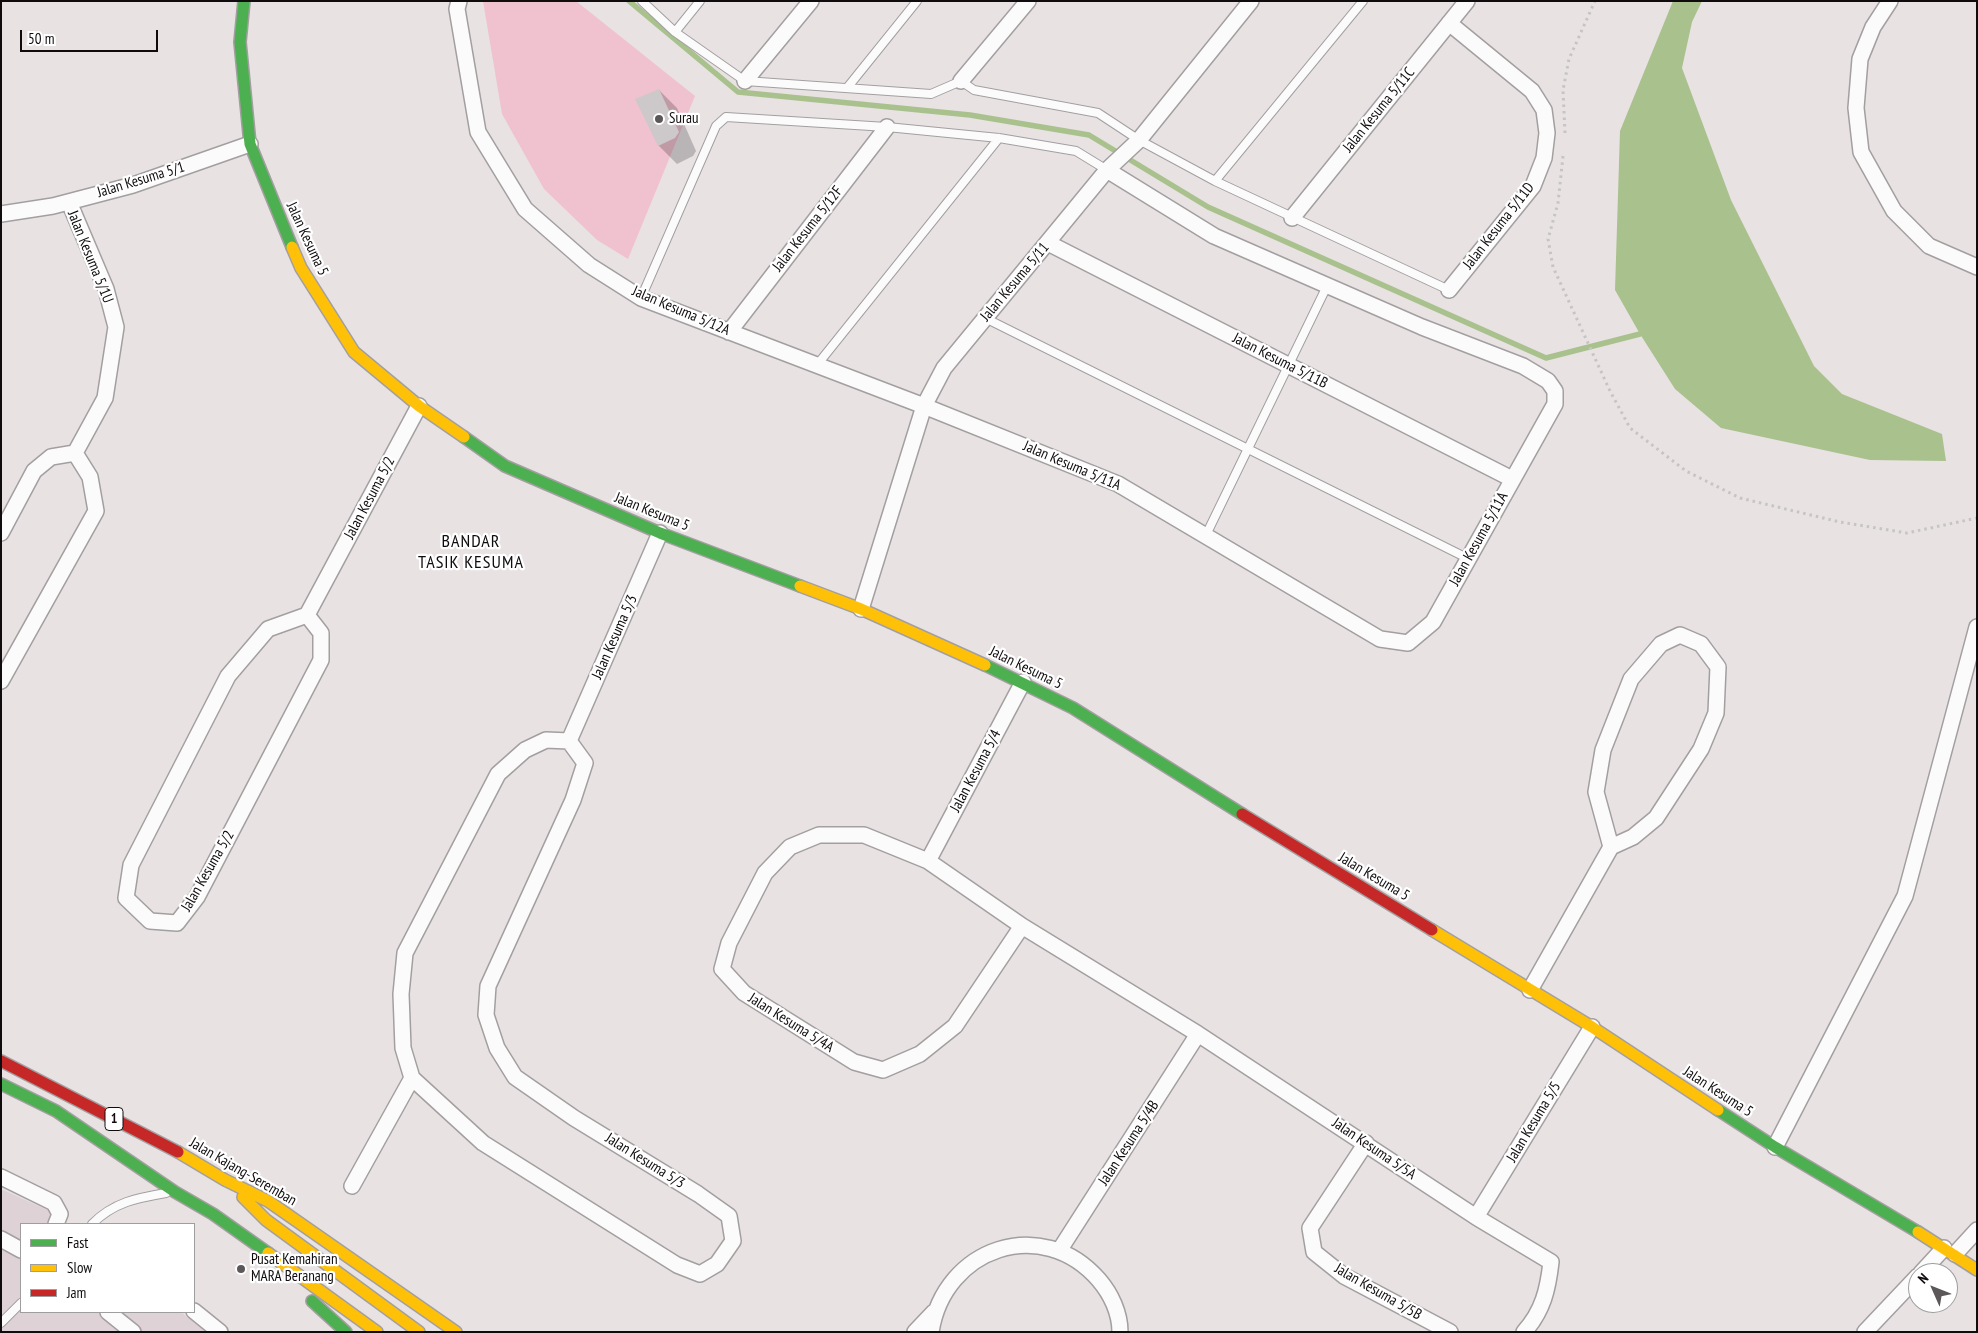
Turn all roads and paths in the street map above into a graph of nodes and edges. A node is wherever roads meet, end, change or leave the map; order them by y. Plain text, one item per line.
1 (244, 1) edge
2 (459, 1) edge
3 (642, 1) edge
4 (700, 1) edge
5 (811, 1) edge
6 (917, 1) edge
7 (1028, 1) edge
8 (1251, 1) edge
9 (1363, 1) edge
10 (1466, 1) edge
11 (1595, 1) edge
12 (1890, 1) edge
13 (1449, 22) junction
14 (675, 32) junction
15 (745, 81) junction
16 (961, 81) junction
17 (848, 88) junction
18 (887, 127) junction
19 (1565, 136) dead end
20 (999, 138) junction
21 (1139, 140) junction
22 (250, 144) junction
23 (1563, 155) dead end
24 (1117, 160) junction
25 (1214, 181) junction
26 (69, 202) junction
27 (1, 214) edge
28 (1292, 218) junction
29 (1048, 243) junction
30 (1977, 267) edge
31 (1327, 286) junction
32 (1450, 290) joint
33 (641, 298) junction
34 (985, 318) junction
35 (729, 332) junction
36 (816, 365) junction
37 (1289, 365) junction
38 (420, 406) junction
39 (924, 406) junction
40 (1248, 449) junction
41 (75, 453) junction
42 (1512, 479) junction
43 (1977, 518) edge
44 (660, 532) junction
45 (1, 533) edge
46 (1206, 535) junction
47 (1469, 559) junction
48 (861, 609) junction
49 (307, 615) junction
50 (1977, 626) edge
51 (1, 681) edge
52 (1023, 682) junction
53 (569, 741) junction
54 (1611, 847) junction
55 (928, 860) junction
56 (1022, 926) junction
57 (1530, 990) junction
58 (1592, 1027) junction
59 (1198, 1034) junction
60 (1, 1061) edge
61 (412, 1078) junction
62 (1, 1084) edge
63 (1, 1093) edge
64 (56, 1111) junction
65 (1366, 1143) junction
66 (1775, 1147) junction
67 (1, 1177) edge
68 (225, 1180) junction
69 (352, 1186) dead end
70 (176, 1192) junction
71 (213, 1214) junction
72 (1476, 1217) junction
73 (56, 1223) edge
74 (93, 1223) edge
75 (1977, 1230) edge
76 (1, 1238) edge
77 (20, 1249) edge
78 (1059, 1251) junction
79 (1950, 1251) junction
80 (1934, 1263) edge
81 (1977, 1270) edge
82 (1908, 1287) edge
83 (20, 1304) edge
84 (195, 1312) edge
85 (934, 1312) junction
86 (109, 1313) edge
87 (1, 1323) edge
88 (133, 1332) edge
89 (220, 1332) edge
90 (346, 1332) edge
91 (377, 1332) edge
92 (419, 1332) edge
93 (456, 1332) edge
94 (915, 1332) edge
95 (930, 1332) edge
96 (1120, 1332) edge
97 (1450, 1332) edge
98 (1524, 1332) edge
99 (1865, 1332) edge

1 - 22 street, Jalan Kesuma 5
2 - 33 street, Jalan Kesuma 5/12A
3 - 14 lane
4 - 14 lane
5 - 15 street
6 - 17 lane
7 - 16 street
8 - 21 street, Jalan Kesuma 5/11
9 - 25 lane
10 - 13 street, Jalan Kesuma 5/11C
11 - 19 path
12 - 30 street
13 - 28 street, Jalan Kesuma 5/11C
13 - 32 street, Jalan Kesuma 5/11D
14 - 15 lane
15 - 17 lane
16 - 17 lane
16 - 21 lane
18 - 20 lane
18 - 33 lane
18 - 35 street, Jalan Kesuma 5/12F
20 - 24 lane
20 - 36 lane
21 - 24 street, Jalan Kesuma 5/11
21 - 25 lane
22 - 26 street, Jalan Kesuma 5/1
22 - 38 street, Jalan Kesuma 5
23 - 43 path
24 - 29 street, Jalan Kesuma 5/11
24 - 31 street, Jalan Kesuma 5/11A
25 - 28 lane
26 - 27 street, Jalan Kesuma 5/1
26 - 41 street, Jalan Kesuma 5/1U
28 - 32 lane
29 - 34 street, Jalan Kesuma 5/11
29 - 37 street, Jalan Kesuma 5/11B
31 - 37 lane
31 - 42 street, Jalan Kesuma 5/11A
33 - 35 street, Jalan Kesuma 5/12A
34 - 39 street, Jalan Kesuma 5/11
34 - 40 lane
35 - 36 street, Jalan Kesuma 5/12A
36 - 39 street, Jalan Kesuma 5/12A
37 - 40 lane
37 - 42 street, Jalan Kesuma 5/11B
38 - 44 street, Jalan Kesuma 5
38 - 49 street, Jalan Kesuma 5/2
39 - 46 street, Jalan Kesuma 5/11A
39 - 48 street, Jalan Kesuma 5/11
40 - 46 lane
40 - 47 lane
41 - 45 street
41 - 51 street
42 - 47 street, Jalan Kesuma 5/11A
44 - 48 street, Jalan Kesuma 5
44 - 53 street, Jalan Kesuma 5/3
46 - 47 street, Jalan Kesuma 5/11A
48 - 52 street, Jalan Kesuma 5
49 - 49 street, Jalan Kesuma 5/2
50 - 66 street
52 - 55 street, Jalan Kesuma 5/4
52 - 57 street, Jalan Kesuma 5
53 - 61 street
53 - 61 street, Jalan Kesuma 5/3
54 - 54 street
54 - 57 street
55 - 56 street, Jalan Kesuma 5/4A
55 - 56 street, Jalan Kesuma 5/4A
56 - 59 street, Jalan Kesuma 5/4A
57 - 58 street, Jalan Kesuma 5
58 - 66 street, Jalan Kesuma 5
58 - 72 street, Jalan Kesuma 5/5
59 - 65 street, Jalan Kesuma 5/5A
59 - 78 street, Jalan Kesuma 5/4B
60 - 68 street, Jalan Kajang-Seremban / 1
61 - 69 street
62 - 64 street, 1
63 - 64 street
64 - 70 street, 1
65 - 72 street, Jalan Kesuma 5/5A
65 - 97 street, Jalan Kesuma 5/5B
66 - 79 street, Jalan Kesuma 5
67 - 73 street
68 - 92 street
68 - 93 street, Jalan Kajang-Seremban / 1
70 - 71 street, 1
70 - 74 lane
71 - 90 street
71 - 91 street, 1
72 - 98 street, Jalan Kesuma 5/5A
75 - 79 street
76 - 77 street
78 - 85 street
78 - 96 street
79 - 80 street
79 - 81 street, Jalan Kesuma 5
82 - 99 street
83 - 87 lane
84 - 89 street
85 - 94 street
85 - 95 street
86 - 88 street

